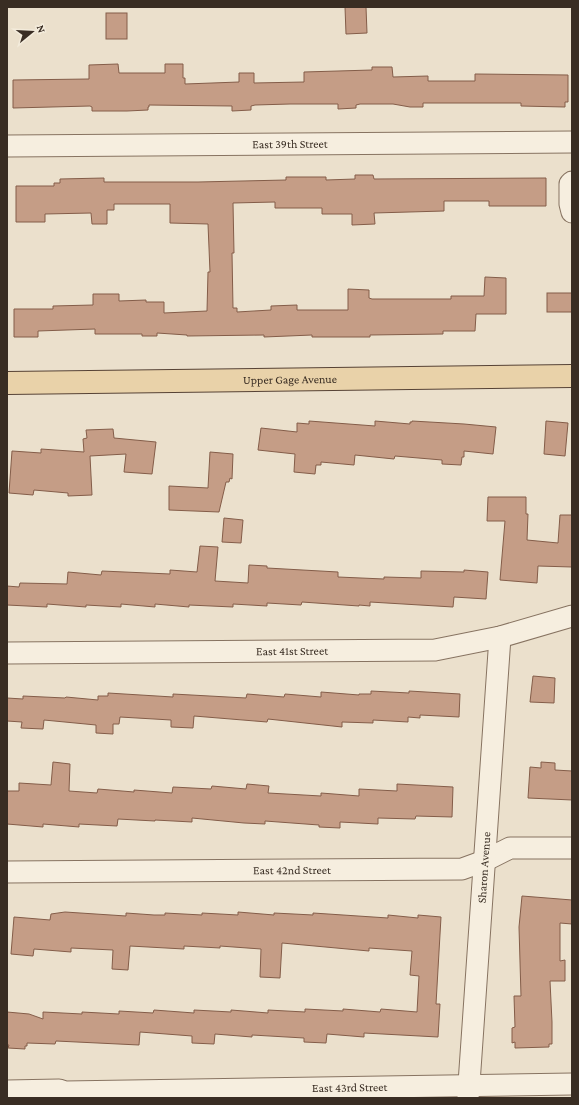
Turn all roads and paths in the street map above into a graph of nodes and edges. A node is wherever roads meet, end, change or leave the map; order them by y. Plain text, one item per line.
1 (572, 142) edge
2 (7, 146) edge
3 (572, 182) edge
4 (572, 212) edge
5 (572, 376) edge
6 (7, 383) edge
7 (572, 616) edge
8 (500, 637) junction
9 (7, 653) edge
10 (572, 848) edge
11 (484, 861) junction
12 (7, 872) edge
13 (572, 1084) edge
14 (7, 1091) edge
15 (468, 1091) edge
16 (261, 1093) edge
17 (59, 1094) edge

1 - 2 street, East 39th Street
3 - 4 street
5 - 6 main road, Upper Gage Avenue
7 - 8 street, East 41st Street
8 - 9 street, East 41st Street
8 - 11 street, Sharon Avenue
10 - 11 street, East 42nd Street
11 - 12 street, East 42nd Street
11 - 15 street, Sharon Avenue
13 - 15 street, East 43rd Street
14 - 17 street, East 43rd Street
15 - 16 street, East 43rd Street
16 - 17 street, East 43rd Street

